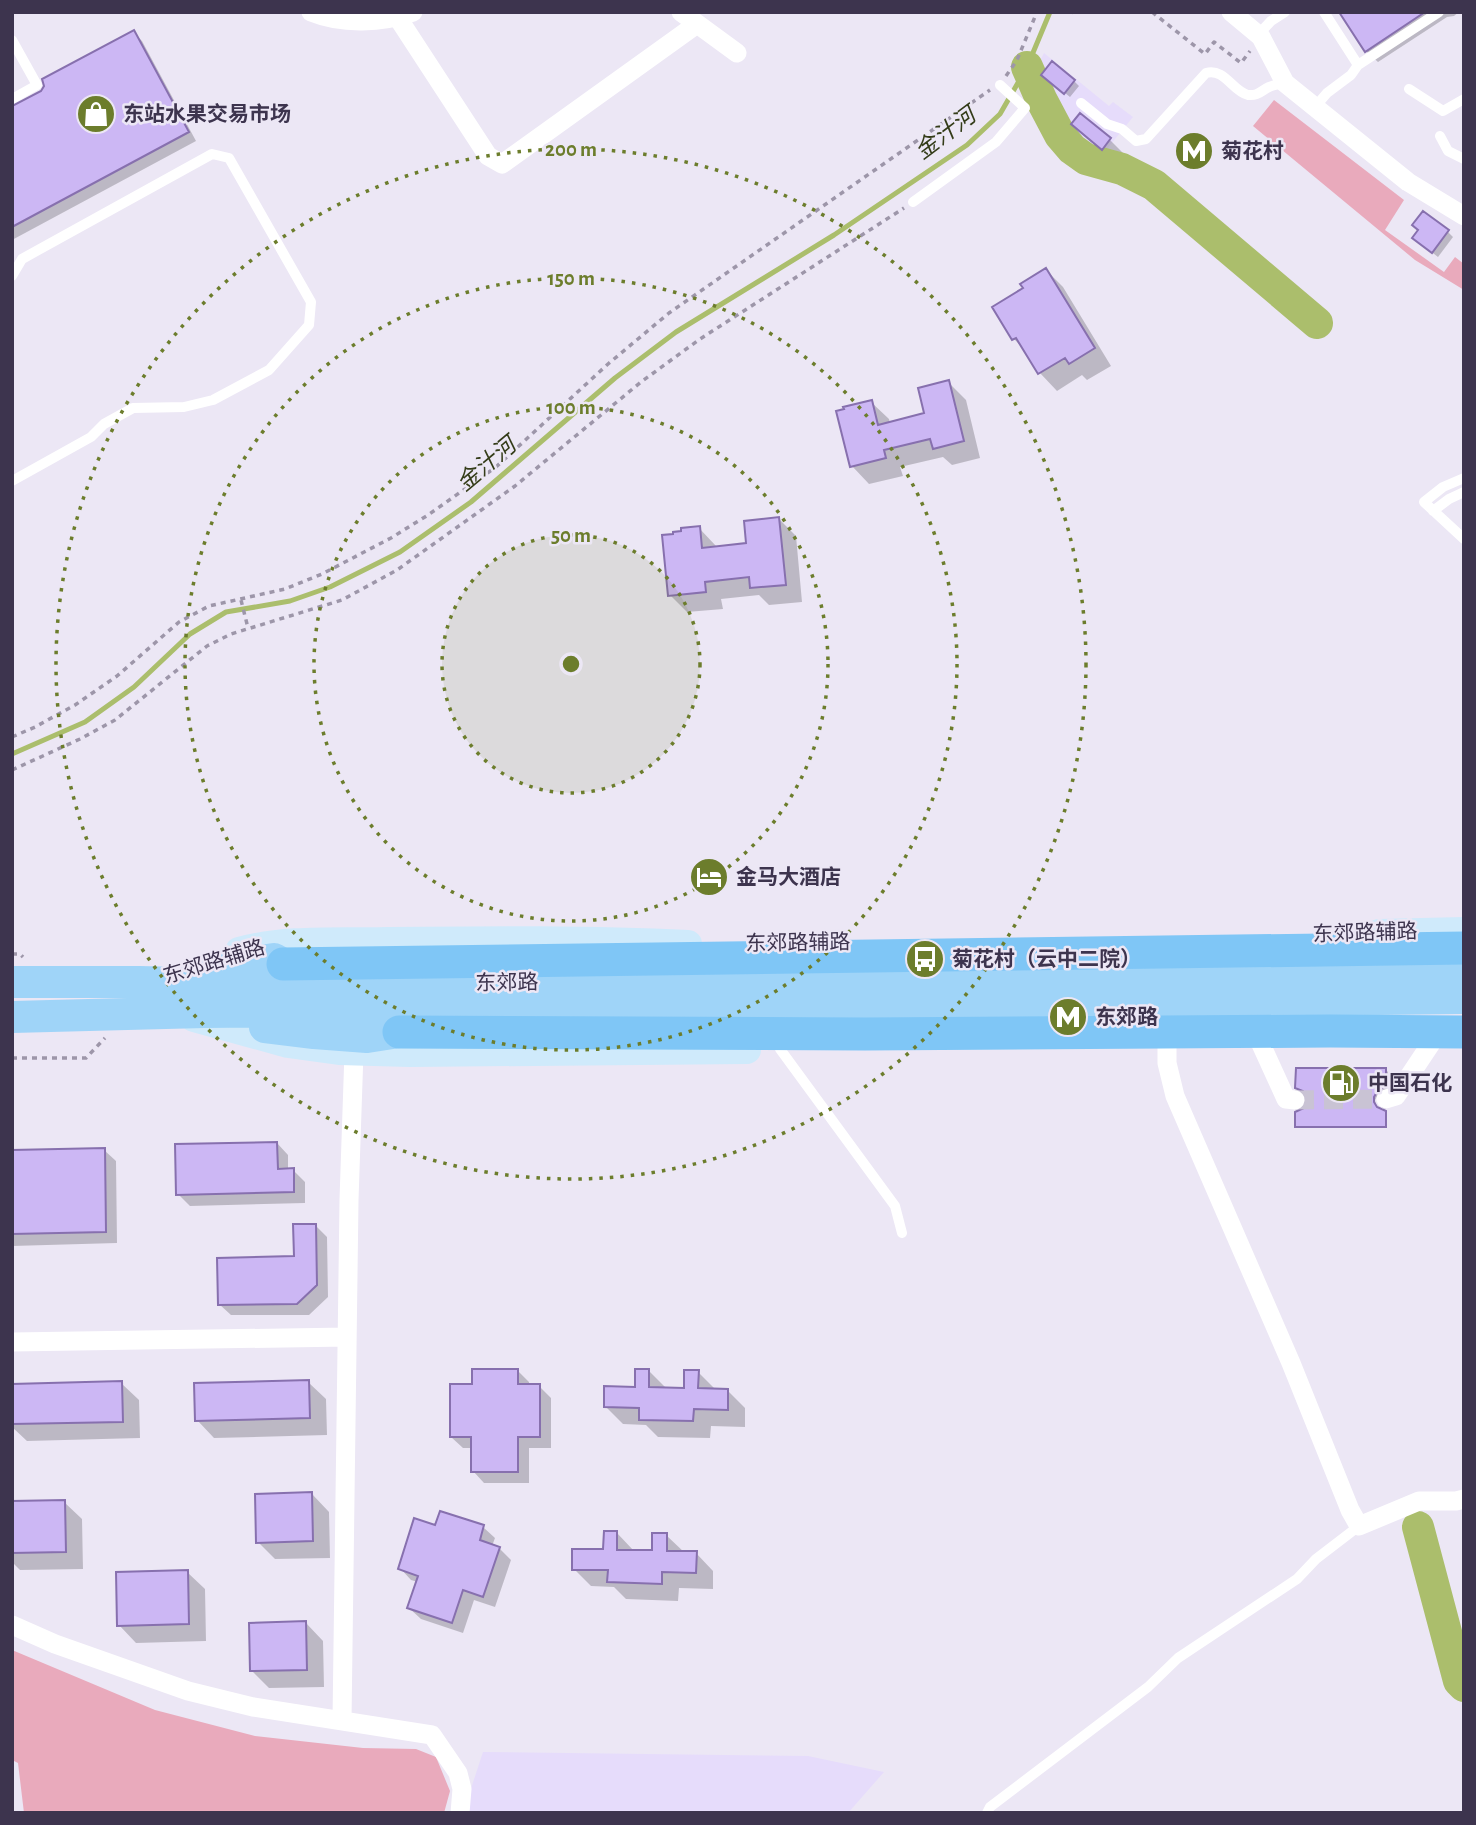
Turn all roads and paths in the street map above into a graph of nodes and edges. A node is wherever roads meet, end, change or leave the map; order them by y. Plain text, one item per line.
1 (311, 12) edge
2 (1037, 12) edge
3 (1152, 12) edge
4 (1231, 12) edge
5 (1285, 12) edge
6 (1324, 12) edge
7 (1438, 12) edge
8 (406, 15) edge
9 (689, 18) edge
10 (12, 40) edge
11 (1257, 40) junction
12 (737, 54) dead end
13 (1358, 65) junction
14 (1285, 83) junction
15 (1000, 85) junction
16 (1409, 89) dead end
17 (12, 99) edge
18 (1464, 99) edge
19 (1081, 103) dead end
20 (1315, 107) junction
21 (1440, 136) dead end
22 (1464, 159) edge
23 (913, 202) joint
24 (1464, 216) edge
25 (12, 276) edge
26 (1464, 478) edge
27 (12, 481) edge
28 (1464, 492) edge
29 (1433, 511) junction
30 (1464, 539) edge
31 (241, 599) junction
32 (248, 628) junction
33 (12, 737) edge
34 (12, 770) edge
35 (1464, 931) edge
36 (12, 954) edge
37 (284, 964) joint
38 (16, 968) edge
39 (1462, 977) edge
40 (139, 982) junction
41 (1176, 1001) junction
42 (142, 1013) junction
43 (12, 1017) edge
44 (399, 1032) joint
45 (1454, 1036) edge
46 (1260, 1042) junction
47 (1167, 1043) junction
48 (780, 1049) junction
49 (354, 1052) junction
50 (12, 1058) edge
51 (86, 1058) dead end
52 (1386, 1098) tunnel mouth
53 (1295, 1100) dead end
54 (902, 1233) dead end
55 (347, 1337) junction
56 (12, 1342) edge
57 (1464, 1499) edge
58 (1359, 1526) junction
59 (12, 1625) edge
60 (342, 1721) junction
61 (460, 1813) edge
62 (987, 1813) edge

1 - 8 street
2 - 15 path
3 - 11 path
4 - 11 street
5 - 11 lane
6 - 13 lane
7 - 13 lane
8 - 9 street
9 - 12 street
10 - 17 lane
11 - 14 street
13 - 20 lane
14 - 19 lane
14 - 20 street
15 - 23 lane
15 - 31 path
16 - 18 lane
20 - 24 street
21 - 22 lane
23 - 32 path
25 - 27 lane
26 - 29 lane
28 - 29 lane
29 - 30 lane
31 - 32 path
31 - 33 path
32 - 34 path
35 - 40 main road, 东郊路辅路
36 - 38 path
37 - 39 highway
37 - 40 main road
38 - 40 main road, 东郊路
39 - 40 main road, 东郊路
39 - 41 main road, 东郊路
39 - 45 main road
41 - 42 main road, 东郊路
41 - 46 main road
42 - 43 main road, 东郊路
42 - 44 main road
42 - 49 main road, 东郊路辅路
44 - 45 highway
45 - 46 main road, 东郊路辅路
45 - 52 street
46 - 47 main road, 东郊路辅路
46 - 53 street
47 - 48 main road, 东郊路辅路
47 - 58 street
48 - 49 main road, 东郊路辅路
48 - 54 lane
49 - 55 street
50 - 51 path
55 - 56 street
55 - 60 street
57 - 58 street
58 - 62 lane
59 - 60 street
60 - 61 street

